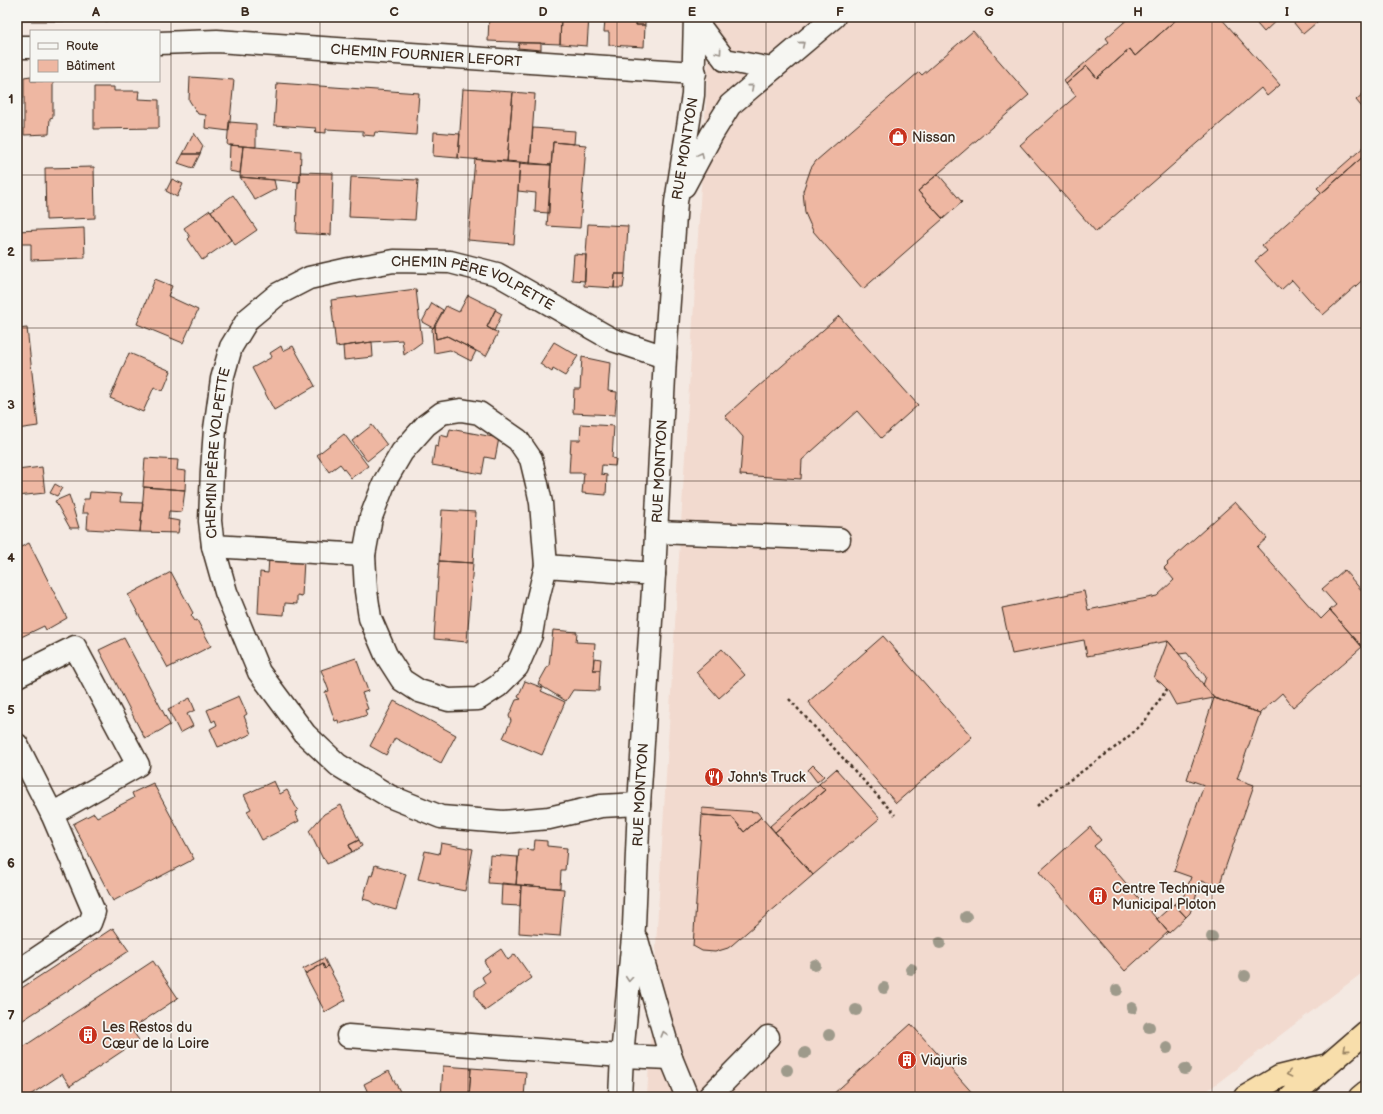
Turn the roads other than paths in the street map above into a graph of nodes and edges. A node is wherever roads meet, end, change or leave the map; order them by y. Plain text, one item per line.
1 (834, 17) edge
2 (695, 19) edge
3 (160, 43) edge
4 (17, 47) edge
5 (30, 47) edge
6 (772, 69) junction
7 (695, 73) junction
8 (676, 202) junction
9 (666, 357) junction
10 (656, 532) junction
11 (839, 539) dead end
12 (213, 546) junction
13 (364, 556) junction
14 (546, 566) junction
15 (654, 574) junction
16 (17, 676) edge
17 (17, 745) edge
18 (639, 804) junction
19 (52, 814) junction
20 (634, 926) junction
21 (17, 972) edge
22 (1366, 1032) edge
23 (348, 1036) dead end
24 (768, 1037) dead end
25 (622, 1056) junction
26 (671, 1058) junction
27 (1327, 1066) junction
28 (1366, 1092) edge
29 (620, 1097) edge
30 (687, 1097) edge
31 (709, 1097) edge
32 (1245, 1097) edge
33 (1291, 1097) edge
34 (1360, 1097) edge

6 -> 1 street
2 -> 6 street
2 - 7 street, RUE MONTYON
3 - 7 street, CHEMIN FOURNIER LEFORT
4 - 5 street
8 -> 6 street
7 - 8 street, RUE MONTYON
8 - 9 street, RUE MONTYON
9 - 10 street, RUE MONTYON
9 - 12 street, CHEMIN PÈRE VOLPETTE
10 - 11 street
10 - 15 street, RUE MONTYON
12 - 13 street
12 - 18 street, CHEMIN PÈRE VOLPETTE
13 - 14 street
13 - 14 street
14 - 15 street
15 - 18 street, RUE MONTYON
16 - 19 street
17 - 19 street
18 - 20 street, RUE MONTYON
19 - 21 street
20 -> 25 street, RUE MONTYON
26 -> 20 street, RUE MONTYON
22 -> 27 highway
23 - 25 street
24 - 31 street
25 - 26 street
25 - 29 street, RUE MONTYON
26 - 30 street, RUE MONTYON
27 -> 32 highway
27 - 33 highway
28 - 34 highway

